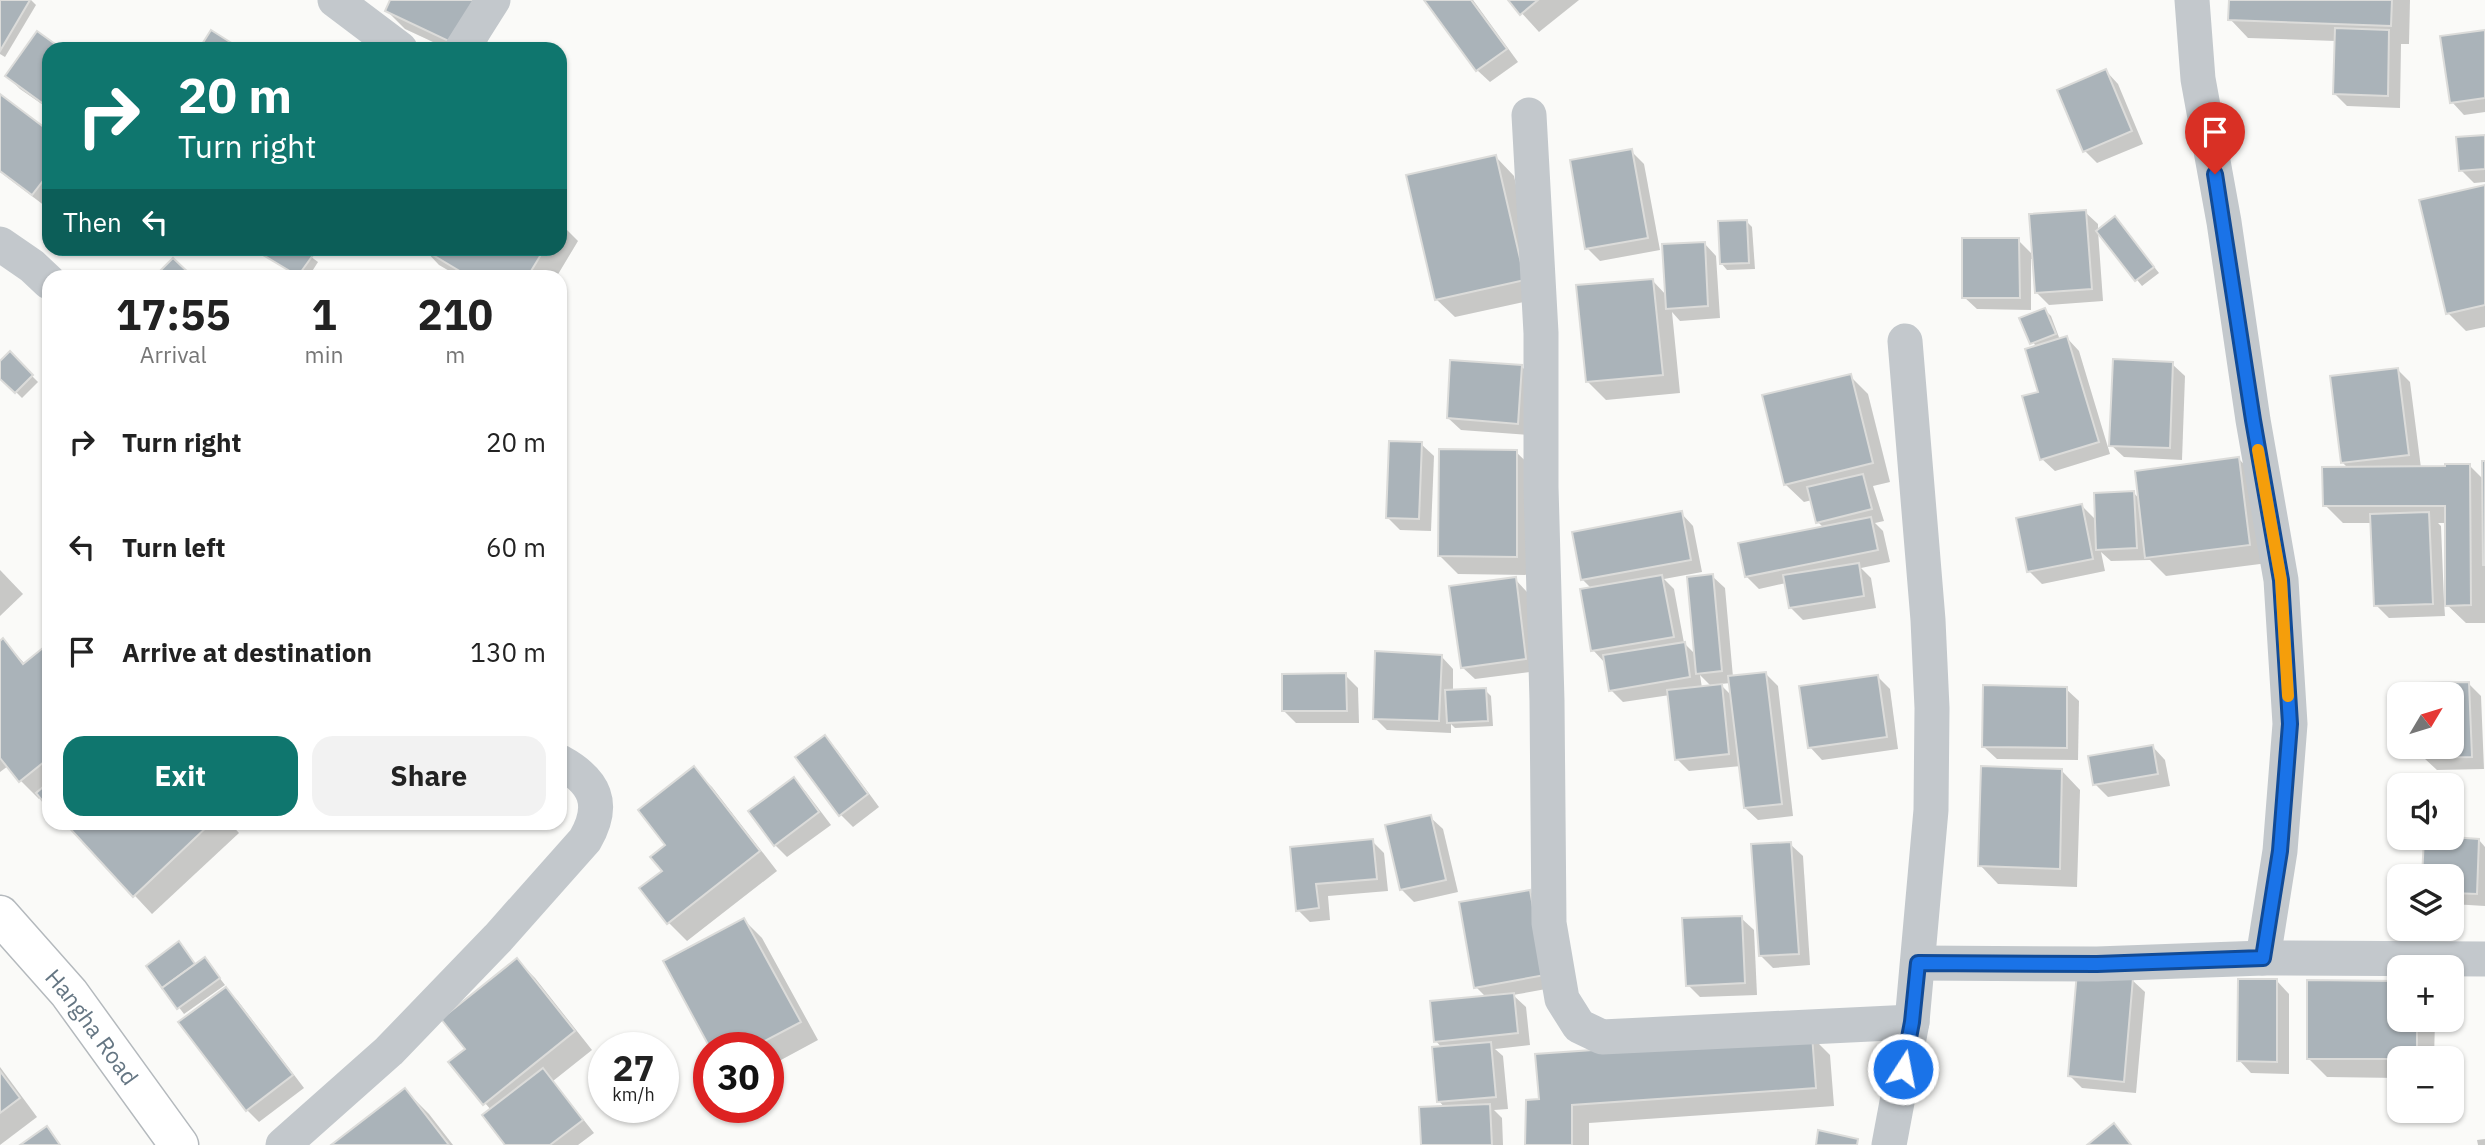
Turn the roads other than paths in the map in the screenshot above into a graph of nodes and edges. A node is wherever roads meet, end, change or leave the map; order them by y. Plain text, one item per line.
1 (335, 0) edge
2 (493, 0) edge
3 (2192, 0) edge
4 (391, 42) edge
5 (466, 42) edge
6 (1529, 116) dead end
7 (0, 244) edge
8 (42, 275) edge
9 (1905, 341) dead end
10 (567, 766) edge
11 (0, 915) edge
12 (2263, 958) junction
13 (2485, 959) edge
14 (1918, 963) junction
15 (1912, 1022) junction
16 (180, 1145) edge
17 (283, 1145) edge
18 (1889, 1145) edge

1 - 4 street
2 - 5 street
3 - 12 street
6 - 15 street
7 - 8 street
9 - 14 street
10 - 17 street
11 - 16 highway, Hangha Road
12 - 13 street
12 - 14 street
14 - 15 street
15 - 18 street

